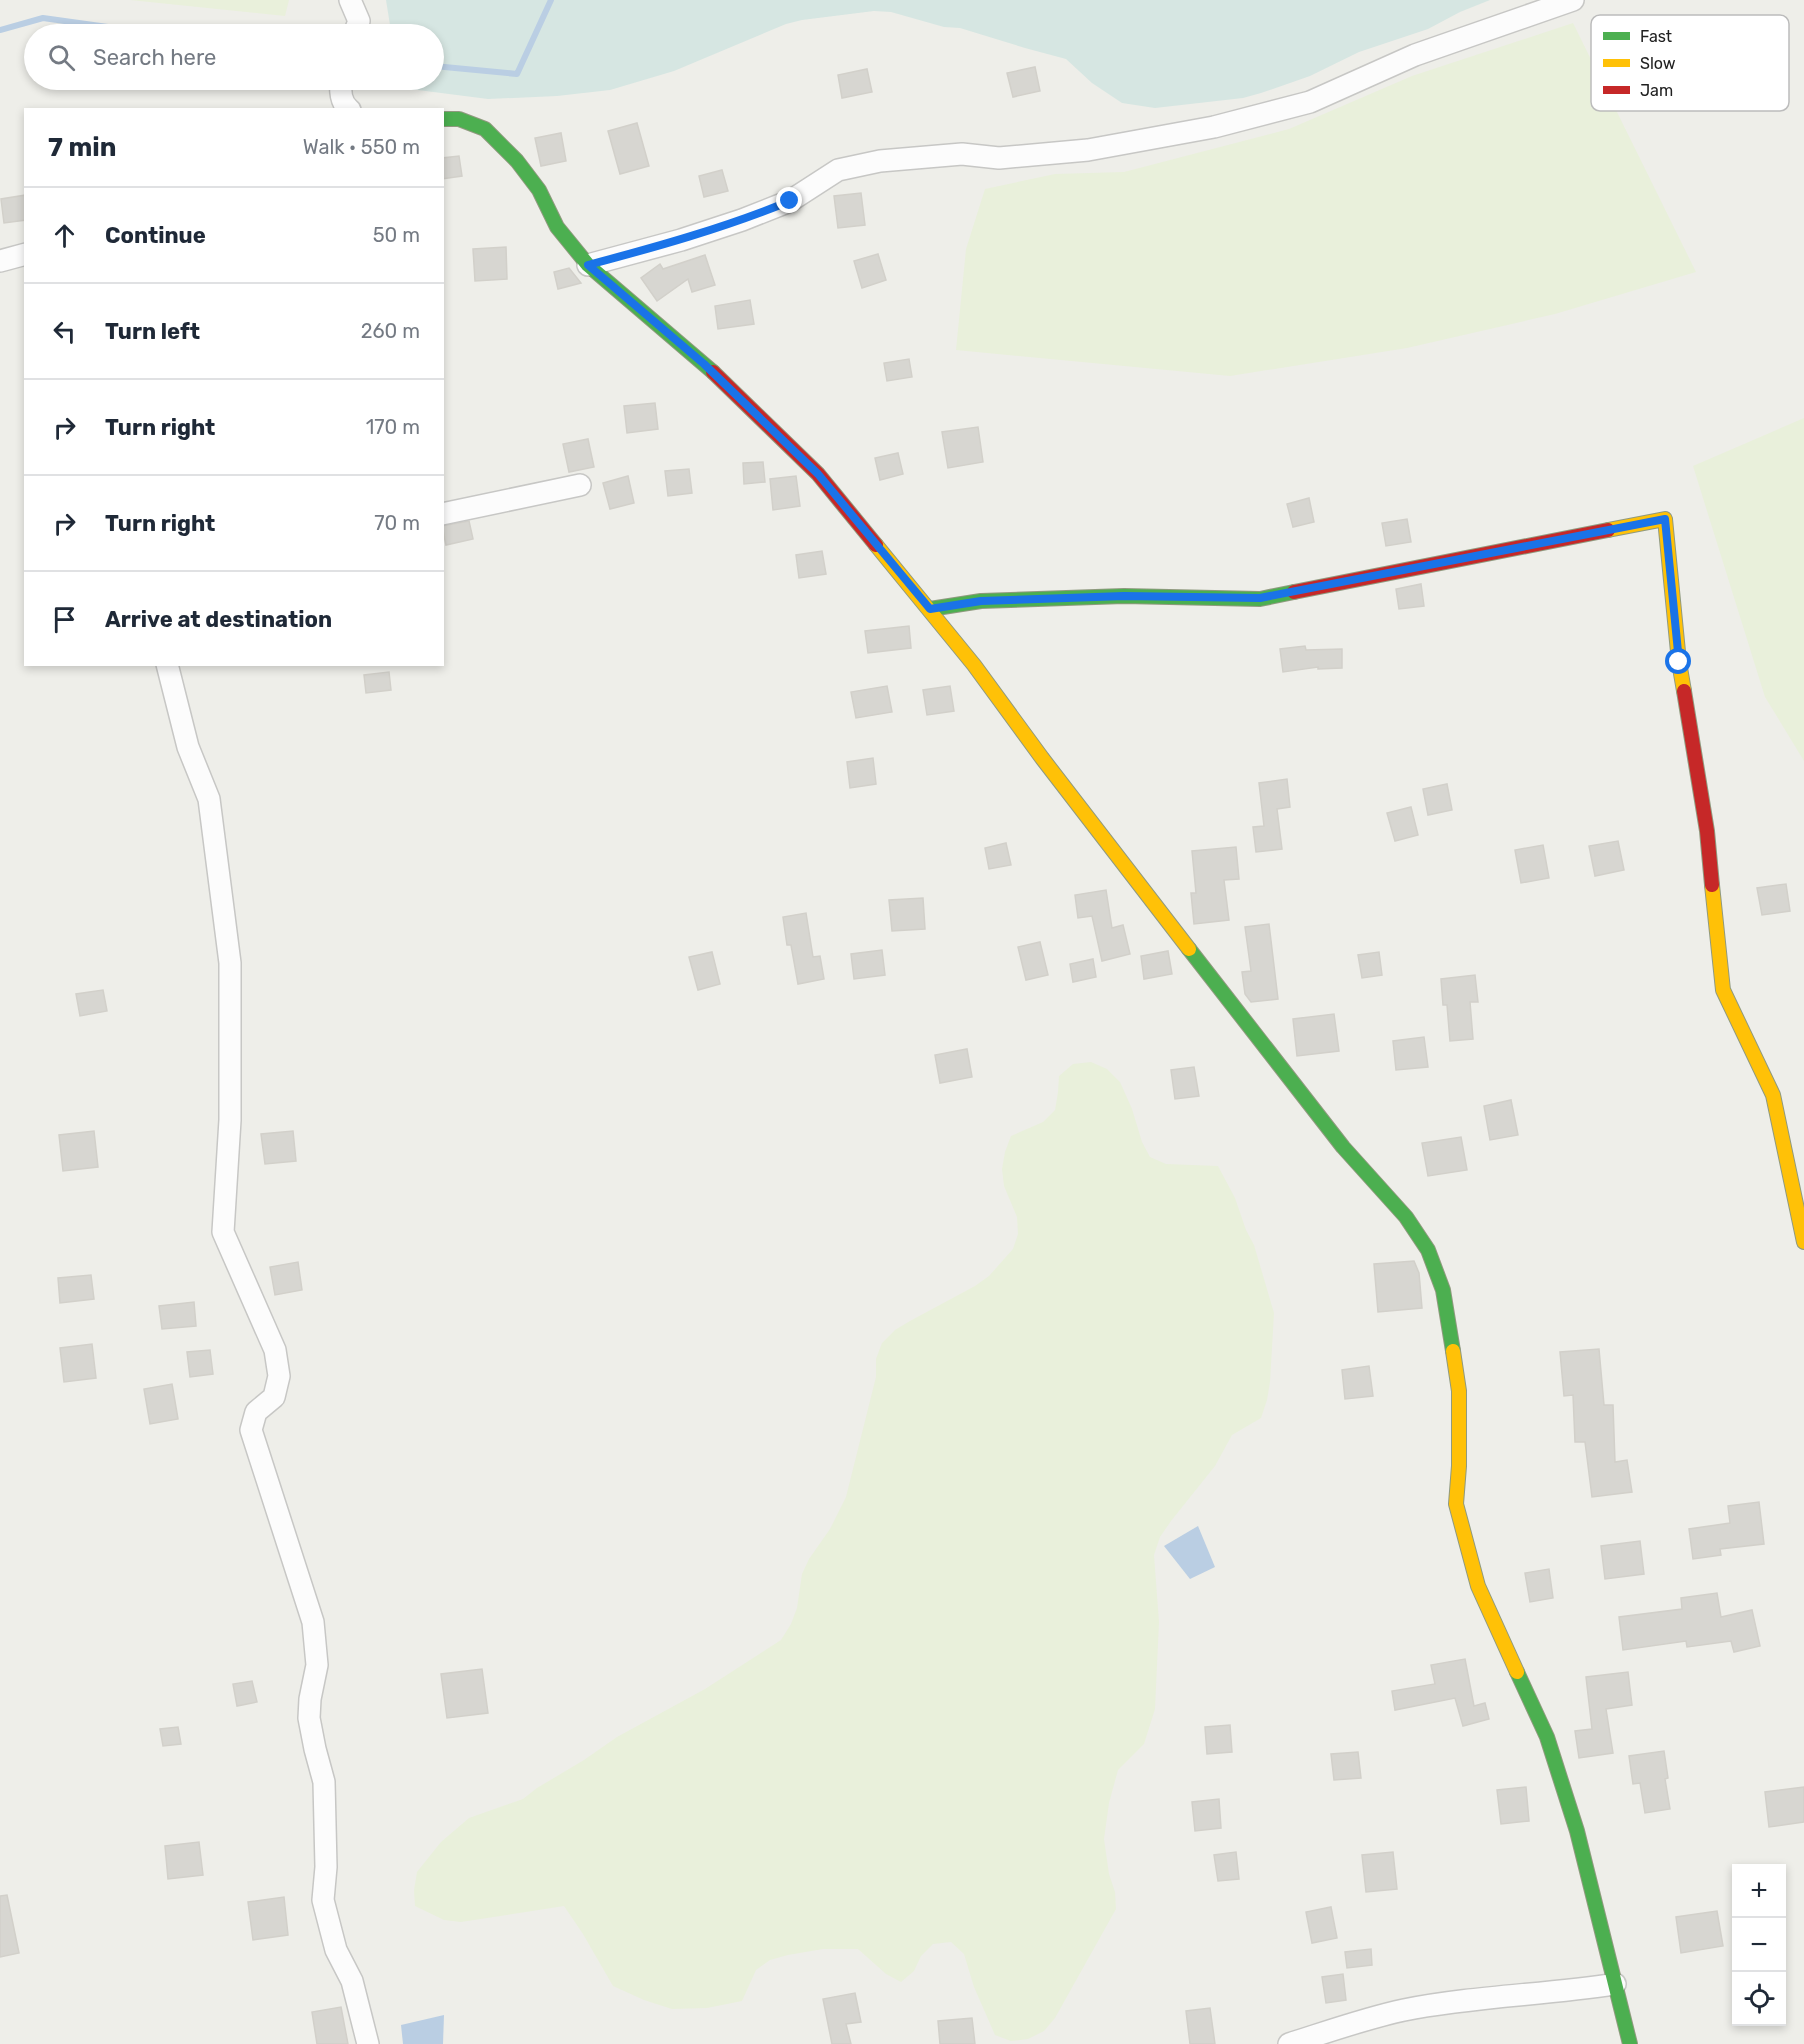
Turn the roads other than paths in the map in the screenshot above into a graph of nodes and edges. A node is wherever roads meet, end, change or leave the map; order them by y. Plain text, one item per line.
1 (350, 0) edge
2 (1572, 0) edge
3 (358, 24) edge
4 (340, 90) edge
5 (348, 108) edge
6 (444, 119) edge
7 (24, 255) edge
8 (0, 261) edge
9 (588, 265) junction
10 (580, 485) dead end
11 (444, 513) edge
12 (930, 609) junction
13 (168, 666) edge
14 (1804, 1242) edge
15 (1615, 1983) junction
16 (368, 2044) edge
17 (1289, 2044) edge
18 (1630, 2044) edge

1 - 3 street
2 - 9 street
4 - 5 street
6 - 9 street
7 - 8 street
9 - 12 street
10 - 11 street
12 - 14 street
12 - 15 street
13 - 16 street
15 - 17 street
15 - 18 street

